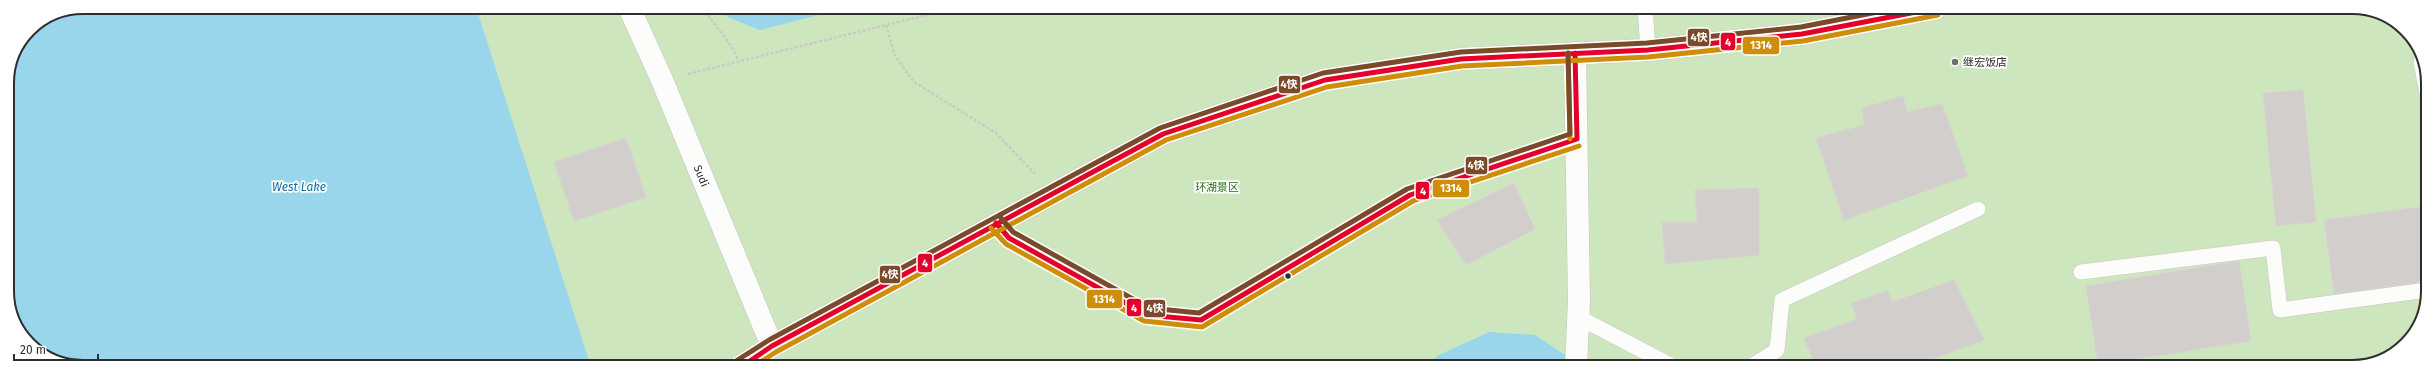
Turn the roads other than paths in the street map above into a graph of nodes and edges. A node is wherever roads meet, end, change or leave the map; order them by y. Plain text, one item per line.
1 (632, 14) edge
2 (1645, 14) edge
3 (1906, 14) edge
4 (1648, 50) junction
5 (1575, 53) junction
6 (1577, 139) junction
7 (1978, 210) dead end
8 (996, 223) junction
9 (2081, 272) dead end
10 (2421, 291) edge
11 (1578, 317) junction
12 (772, 346) junction
13 (751, 360) edge
14 (1576, 360) edge
15 (1661, 360) edge
16 (1761, 360) edge

1 - 12 street, Sudi
2 - 4 lane
3 - 4 main road
4 - 5 main road
5 - 6 street
5 - 8 main road
6 - 8 lane
6 - 11 street
7 - 16 lane
8 - 12 main road
9 - 10 lane
11 - 14 street
11 - 15 lane
12 - 13 main road

